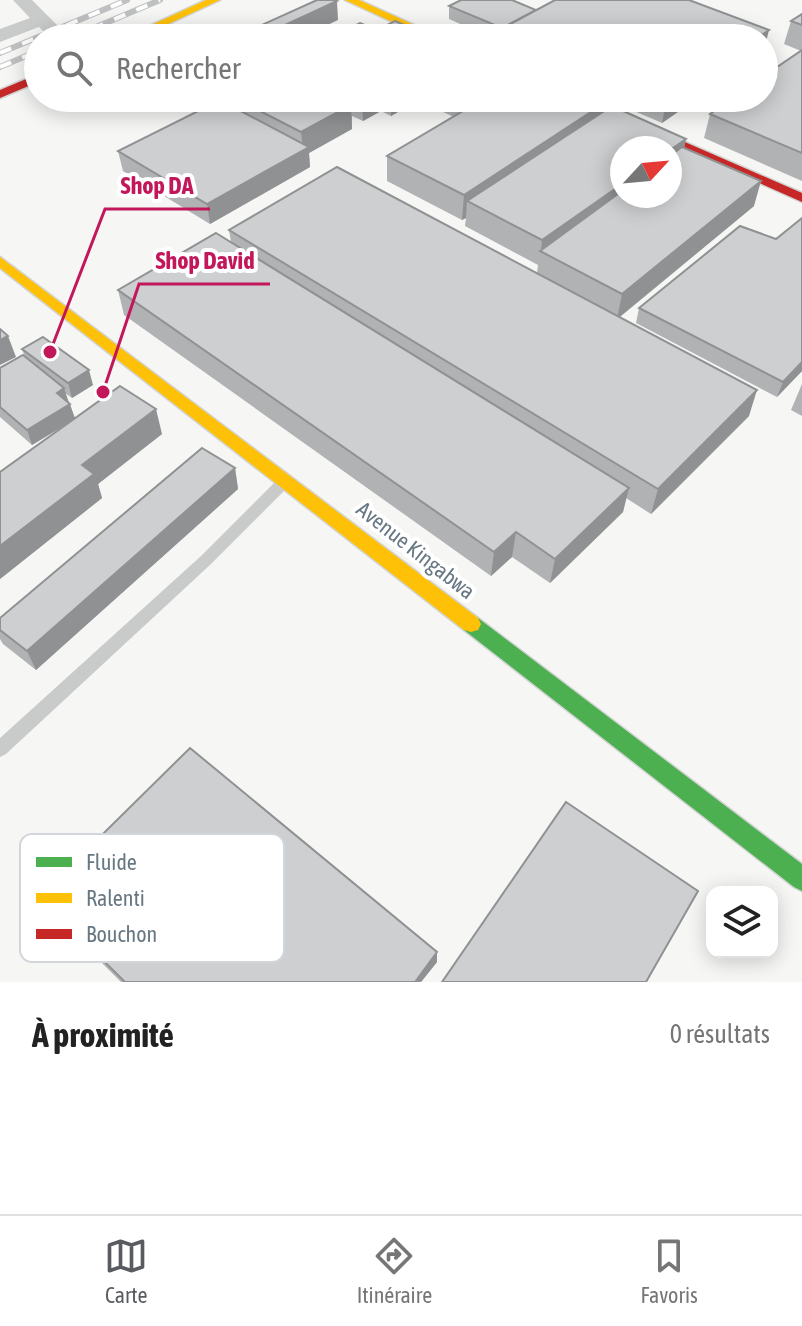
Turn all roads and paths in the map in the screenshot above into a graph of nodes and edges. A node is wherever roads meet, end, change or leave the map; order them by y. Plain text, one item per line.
1 (22, 0) edge
2 (215, 0) edge
3 (350, 0) edge
4 (42, 20) junction
5 (32, 24) edge
6 (46, 24) edge
7 (161, 24) edge
8 (405, 24) edge
9 (24, 27) edge
10 (0, 36) edge
11 (24, 84) edge
12 (0, 94) edge
13 (606, 112) edge
14 (802, 198) edge
15 (0, 261) edge
16 (286, 480) junction
17 (0, 749) edge
18 (802, 879) edge

1 - 4 street
2 - 7 street
3 - 8 street
4 - 5 street
4 - 6 street
9 - 10 street
11 - 12 street
13 - 14 street
15 - 16 street, Avenue Kingabwa
16 - 17 lane
16 - 18 street, Avenue Kingabwa

